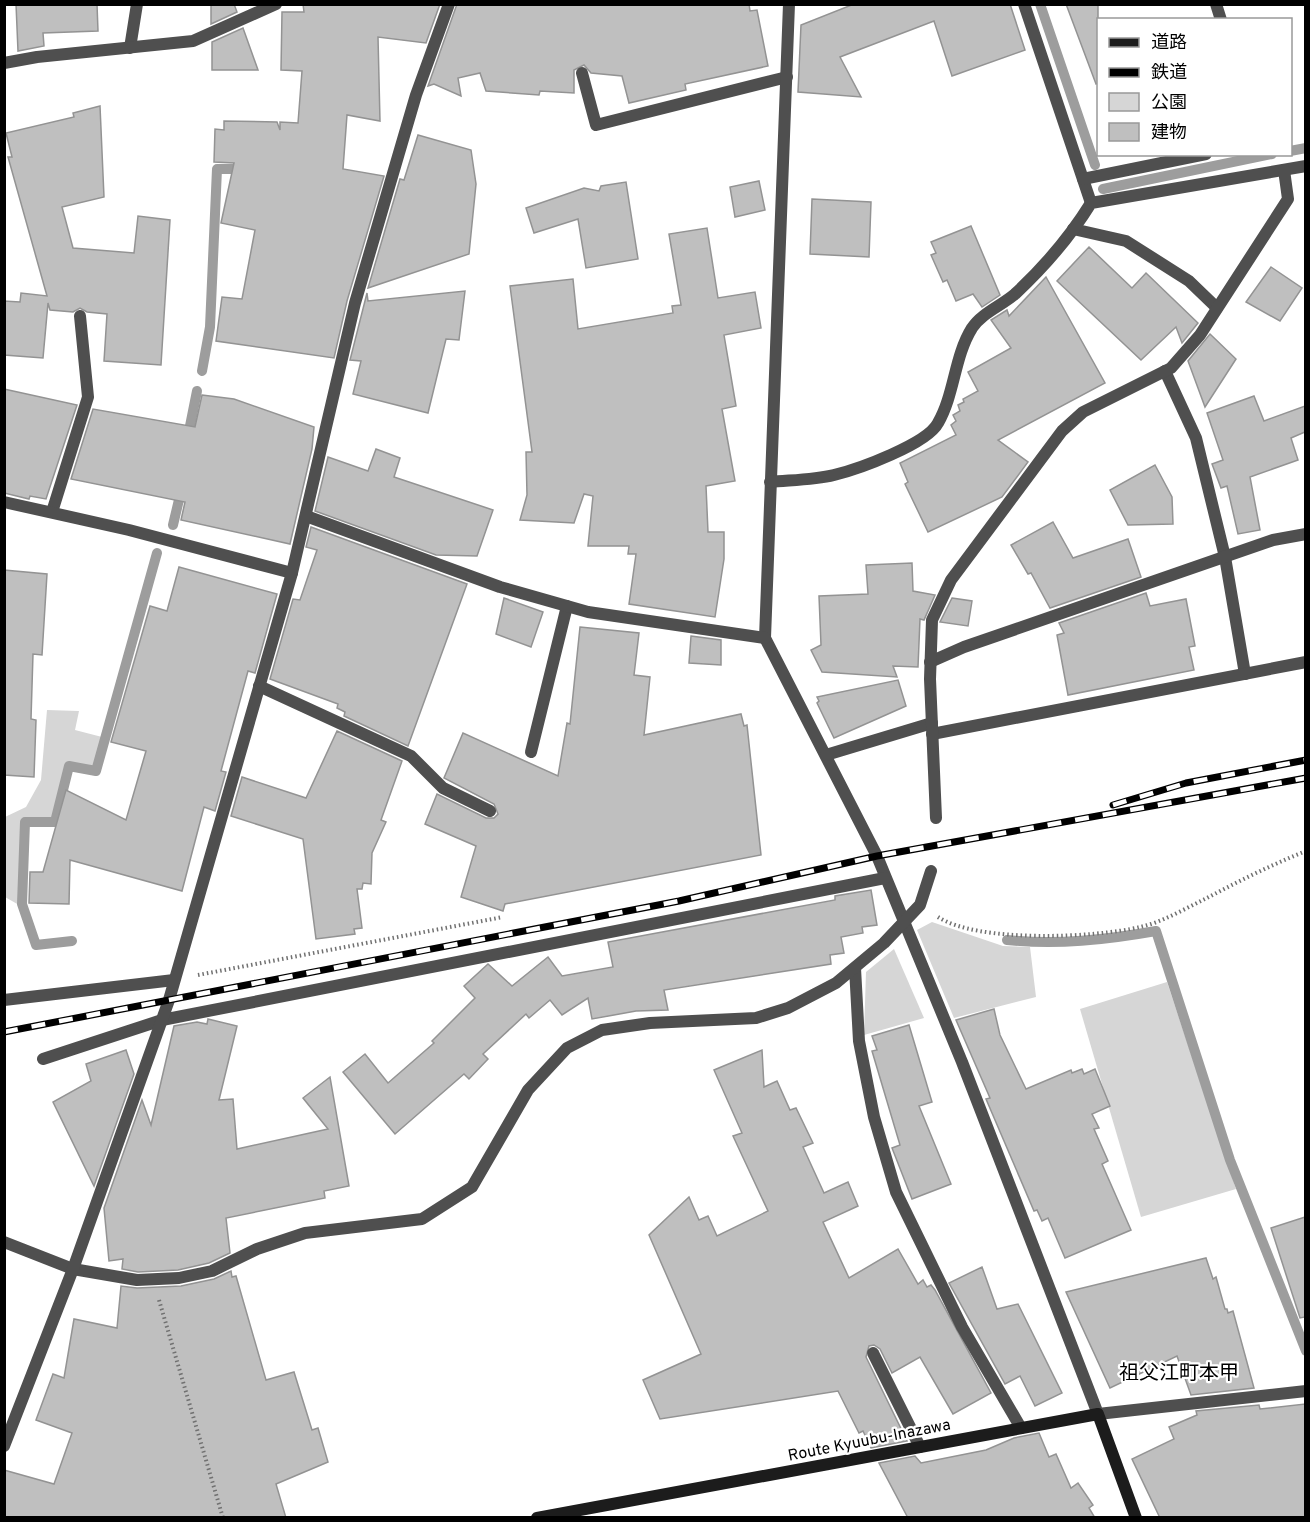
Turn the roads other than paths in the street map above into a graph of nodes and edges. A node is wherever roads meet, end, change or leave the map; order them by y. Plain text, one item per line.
1 (137, 4) edge
2 (276, 4) edge
3 (448, 4) edge
4 (789, 4) edge
5 (1024, 4) edge
6 (130, 48) junction
7 (4, 63) edge
8 (582, 73) dead end
9 (787, 77) junction
10 (1196, 156) edge
11 (1305, 166) edge
12 (1284, 170) junction
13 (1083, 179) junction
14 (1091, 203) junction
15 (1073, 229) junction
16 (1217, 308) junction
17 (80, 316) dead end
18 (1165, 371) junction
19 (770, 482) junction
20 (4, 502) edge
21 (52, 512) junction
22 (306, 516) junction
23 (1305, 534) edge
24 (1225, 557) junction
25 (292, 573) junction
26 (567, 606) junction
27 (765, 638) junction
28 (930, 662) junction
29 (1305, 663) edge
30 (1245, 674) junction
31 (259, 686) junction
32 (932, 729) junction
33 (531, 752) dead end
34 (826, 755) junction
35 (490, 811) dead end
36 (936, 818) dead end
37 (931, 872) dead end
38 (885, 878) junction
39 (904, 922) junction
40 (855, 968) junction
41 (174, 980) junction
42 (4, 1000) edge
43 (162, 1020) junction
44 (43, 1059) dead end
45 (4, 1242) edge
46 (73, 1269) junction
47 (873, 1353) dead end
48 (1305, 1391) edge
49 (1098, 1414) junction
50 (1021, 1428) junction
51 (4, 1446) edge
52 (920, 1447) junction
53 (537, 1518) edge
54 (1136, 1518) edge

1 - 6 street
2 - 6 street
3 - 22 street
4 - 9 street
5 - 13 street
6 - 7 street
8 - 9 street
9 - 19 street
10 - 13 street
11 - 12 street
12 - 14 street
12 - 16 street
13 - 14 street
14 - 15 street
15 - 16 street
15 - 19 street
16 - 18 street
17 - 21 street
18 - 24 street
18 - 28 street
19 - 27 street
20 - 21 street
21 - 25 street
22 - 25 street
22 - 26 street
23 - 24 street
24 - 28 street
24 - 30 street
25 - 31 street
26 - 27 street
26 - 33 street
27 - 34 street
28 - 32 street
29 - 30 street
30 - 32 street
31 - 35 street
31 - 41 street
32 - 34 street
32 - 36 street
34 - 38 street
37 - 39 street
38 - 39 street
38 - 43 street
39 - 40 street
39 - 49 street
40 - 46 street
40 - 50 street
41 - 42 street
41 - 43 street
43 - 44 street
43 - 46 street
45 - 46 street
46 - 51 street
47 - 52 street
48 - 49 street
49 - 50 main road, Route Kyuubu-Inazawa
49 - 54 main road
50 - 52 main road, Route Kyuubu-Inazawa
52 - 53 main road, Route Kyuubu-Inazawa

